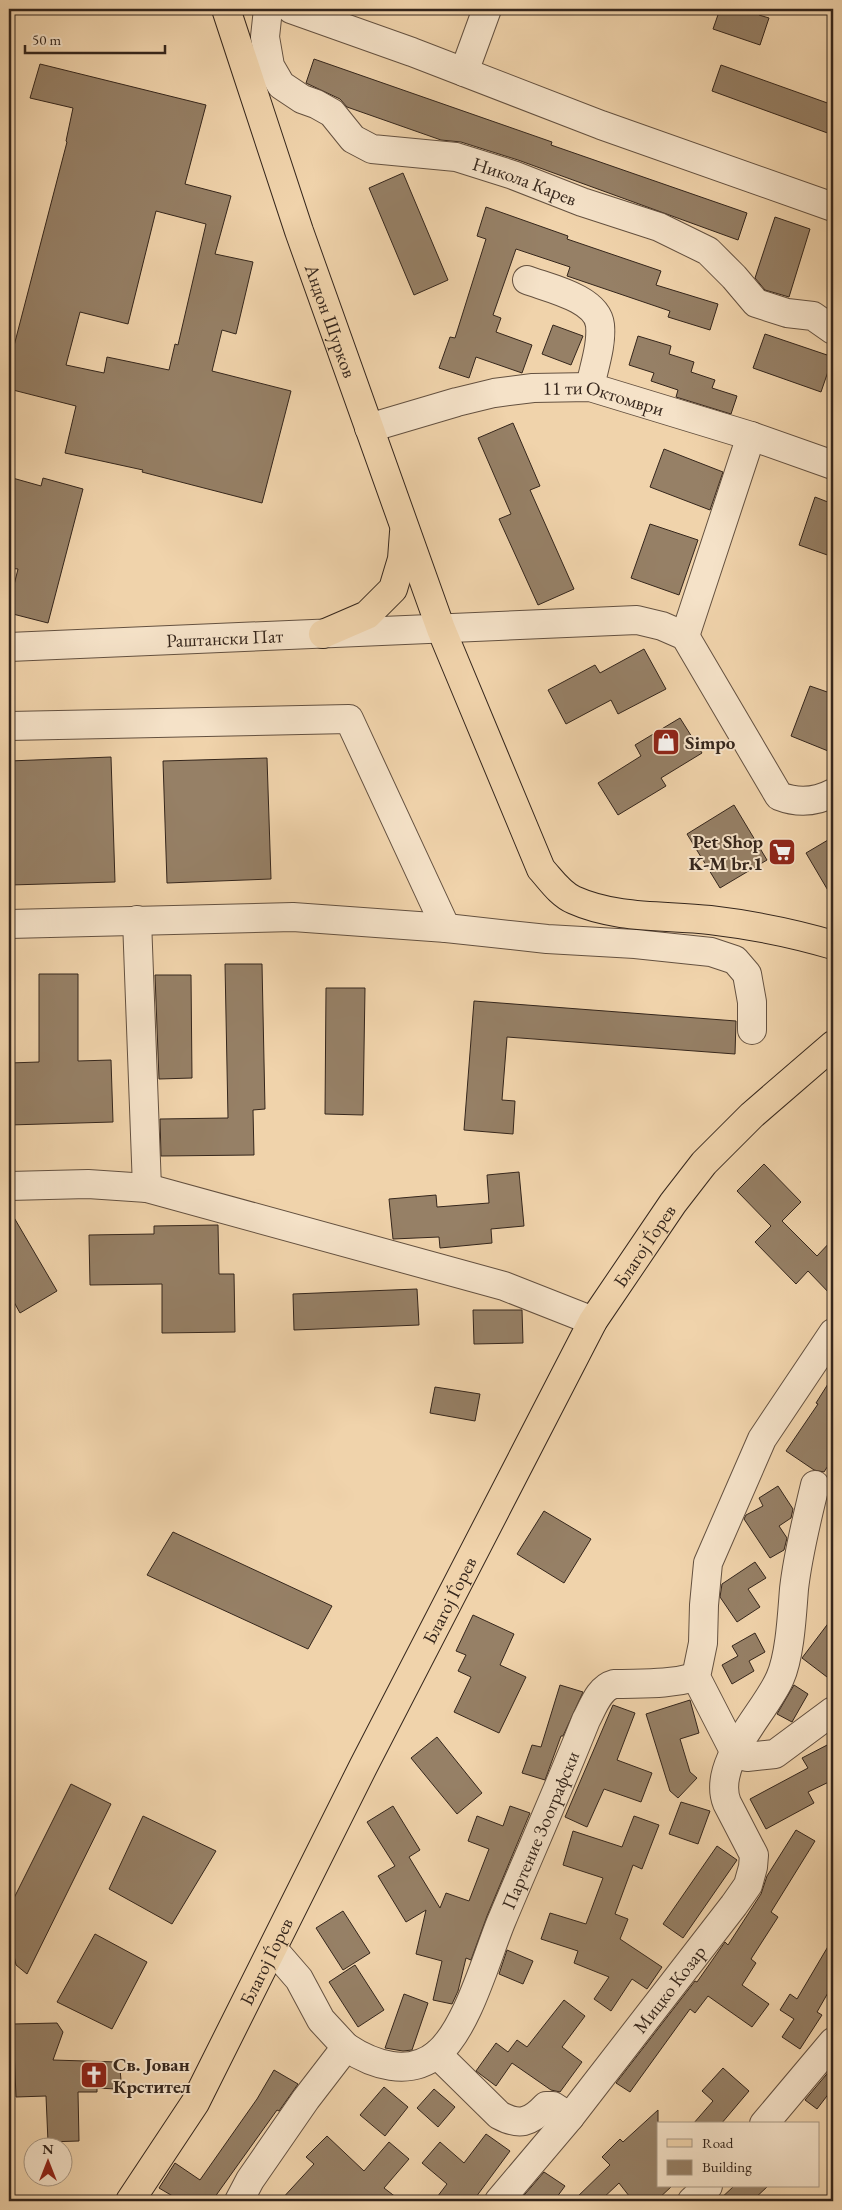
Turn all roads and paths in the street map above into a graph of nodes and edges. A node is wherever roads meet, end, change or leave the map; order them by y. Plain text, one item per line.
1 (226, 9) edge
2 (268, 9) edge
3 (291, 9) edge
4 (487, 9) edge
5 (464, 72) junction
6 (833, 207) edge
7 (527, 280) dead end
8 (833, 330) edge
9 (590, 387) junction
10 (369, 428) junction
11 (751, 436) junction
12 (831, 458) edge
13 (404, 524) junction
14 (441, 629) junction
15 (323, 634) junction
16 (685, 636) junction
17 (9, 647) edge
18 (9, 726) edge
19 (833, 793) edge
20 (137, 920) junction
21 (9, 924) edge
22 (446, 928) junction
23 (833, 945) edge
24 (752, 1030) dead end
25 (833, 1045) edge
26 (9, 1186) edge
27 (147, 1188) junction
28 (593, 1321) junction
29 (833, 1333) edge
30 (815, 1484) dead end
31 (696, 1677) junction
32 (833, 1711) edge
33 (735, 1753) junction
34 (273, 1949) junction
35 (833, 2042) edge
36 (346, 2047) junction
37 (437, 2054) junction
38 (570, 2117) junction
39 (766, 2122) edge
40 (706, 2188) edge
41 (130, 2201) edge
42 (239, 2201) edge
43 (499, 2201) edge
44 (692, 2201) edge

1 - 10 main road, Андон Шурков
2 - 8 street, Никола Карев
3 - 5 street
4 - 5 street
5 - 6 street
7 - 9 street
9 - 10 street, 11 ти Октомври
9 - 11 street, 11 ти Октомври
10 - 13 main road, Андон Шурков
11 - 12 street, 11 ти Октомври
11 - 16 street
13 - 14 main road, Андон Шурков
13 - 15 main road
14 - 15 street, Раштански Пат
14 - 16 street
14 - 23 main road, Андон Шурков
15 - 17 street, Раштански Пат
16 - 19 street
18 - 22 street
20 - 21 street
20 - 22 street
20 - 27 street
22 - 24 street
25 - 28 main road, Благој Ѓорев
26 - 27 street
27 - 28 street
28 - 34 main road, Благој Ѓорев
29 - 31 street
30 - 33 street, Мицко Козар
31 - 33 street
31 - 37 street, Партение Зоографски
32 - 33 street
33 - 38 street, Мицко Козар
34 - 36 street, Партение Зоографски
34 - 41 main road, Благој Ѓорев
35 - 39 street
36 - 37 street, Партение Зоографски
36 - 42 street
37 - 38 street
38 - 43 street, Мицко Козар
40 - 44 street

